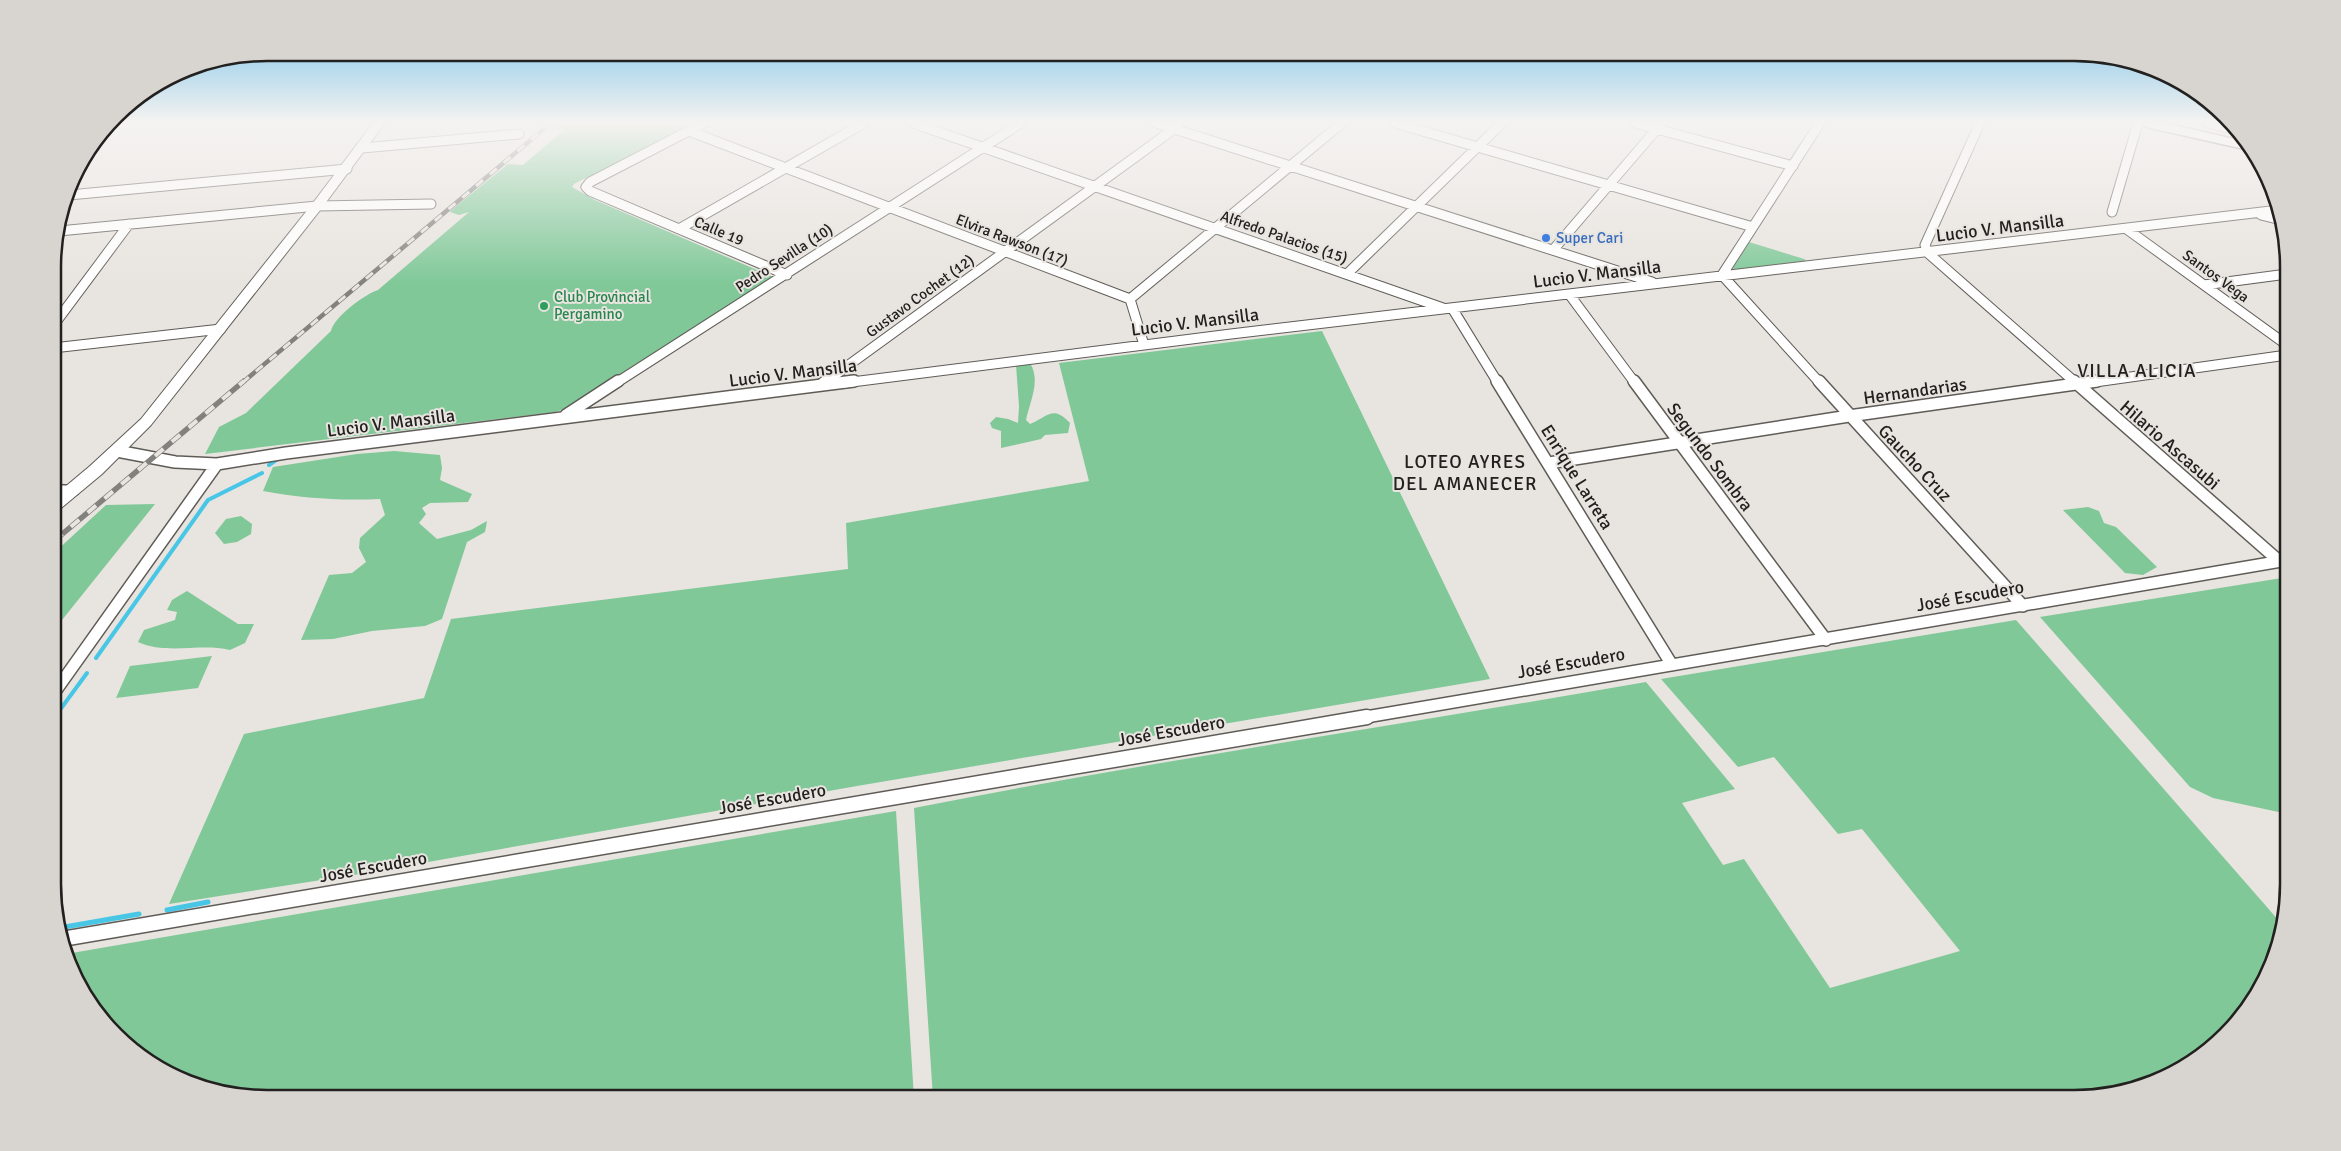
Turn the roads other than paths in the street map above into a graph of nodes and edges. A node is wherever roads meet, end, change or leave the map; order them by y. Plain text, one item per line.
1 (264, 177) edge
2 (341, 177) edge
3 (600, 177) edge
4 (772, 177) edge
5 (809, 177) edge
6 (938, 177) edge
7 (1069, 177) edge
8 (1109, 177) edge
9 (1277, 177) edge
10 (1324, 177) edge
11 (1446, 177) edge
12 (1579, 177) edge
13 (1615, 177) edge
14 (1786, 177) edge
15 (1955, 177) edge
16 (2122, 177) edge
17 (1608, 185) junction
18 (1096, 186) junction
19 (75, 194) edge
20 (431, 204) dead end
21 (317, 206) junction
22 (1416, 206) junction
23 (890, 208) junction
24 (2272, 211) edge
25 (2112, 212) dead end
26 (2256, 213) junction
27 (2274, 218) edge
28 (129, 224) junction
29 (1753, 227) junction
30 (1216, 228) junction
31 (679, 229) junction
32 (64, 230) edge
33 (2128, 230) junction
34 (1553, 250) junction
35 (1004, 252) junction
36 (1928, 253) junction
37 (1347, 274) junction
38 (787, 275) junction
39 (1722, 275) junction
40 (2280, 275) edge
41 (1654, 283) junction
42 (2204, 285) junction
43 (1569, 294) junction
44 (1130, 299) junction
45 (1449, 309) junction
46 (61, 315) edge
47 (221, 329) junction
48 (2280, 340) edge
49 (1144, 345) junction
50 (61, 347) edge
51 (2280, 356) edge
52 (2078, 385) junction
53 (821, 386) junction
54 (1848, 416) junction
55 (563, 418) junction
56 (1678, 442) junction
57 (117, 452) junction
58 (1549, 463) junction
59 (217, 464) junction
60 (61, 490) edge
61 (72, 490) junction
62 (61, 499) edge
63 (2280, 557) edge
64 (2280, 561) edge
65 (2023, 606) junction
66 (1826, 640) junction
67 (1672, 665) junction
68 (61, 683) edge
69 (68, 938) edge

1 - 19 street
2 - 21 main road
3 - 31 street, Calle 19
4 - 31 street
5 - 23 street, Elvira Rawson (17)
6 - 23 street, Pedro Sevilla (10)
7 - 18 street, Alfredo Palacios (15)
8 - 18 street, Gustavo Cochet (12)
9 - 30 street
10 - 22 street
11 - 22 street
12 - 17 street
13 - 17 street
14 - 29 street
15 - 36 street
16 - 25 street
17 - 29 street
17 - 34 street
18 - 30 street, Alfredo Palacios (15)
18 - 35 street, Gustavo Cochet (12)
20 - 21 street
21 - 28 street
21 - 47 main road
22 - 34 street
22 - 37 street
23 - 35 street, Elvira Rawson (17)
23 - 38 street, Pedro Sevilla (10)
24 - 26 street, Lucio V. Mansilla
26 - 27 street
26 - 33 street, Lucio V. Mansilla
28 - 32 street
28 - 46 street
29 - 39 street
30 - 37 street, Alfredo Palacios (15)
30 - 44 street
31 - 38 street, Calle 19
33 - 36 street, Lucio V. Mansilla
33 - 42 street, Santos Vega
34 - 41 street
35 - 44 street, Elvira Rawson (17)
35 - 53 street, Gustavo Cochet (12)
36 - 39 street, Lucio V. Mansilla
36 - 52 street, Hilario Ascasubi
37 - 45 street, Alfredo Palacios (15)
38 - 55 street, Pedro Sevilla (10)
39 - 41 street, Lucio V. Mansilla
39 - 54 street, Gaucho Cruz
40 - 42 street
41 - 43 street, Lucio V. Mansilla
42 - 48 street, Santos Vega
43 - 45 street, Lucio V. Mansilla
43 - 56 street, Segundo Sombra
44 - 49 street
45 - 49 street, Lucio V. Mansilla
45 - 58 street, Enrique Larreta
47 - 50 street
47 - 57 main road
49 - 53 street, Lucio V. Mansilla
51 - 52 street, Hernandarias
52 - 54 street, Hernandarias
52 - 63 street, Hilario Ascasubi
53 - 55 street, Lucio V. Mansilla
54 - 56 street, Hernandarias
54 - 65 street, Gaucho Cruz
55 - 59 street, Lucio V. Mansilla
56 - 58 street, Hernandarias
56 - 66 street, Segundo Sombra
57 - 59 street, Lucio V. Mansilla
57 - 61 main road
58 - 67 street, Enrique Larreta
59 - 68 street
60 - 61 main road
61 - 62 main road
64 - 65 street, José Escudero
65 - 66 street, José Escudero
66 - 67 street, José Escudero
67 - 69 street, José Escudero

